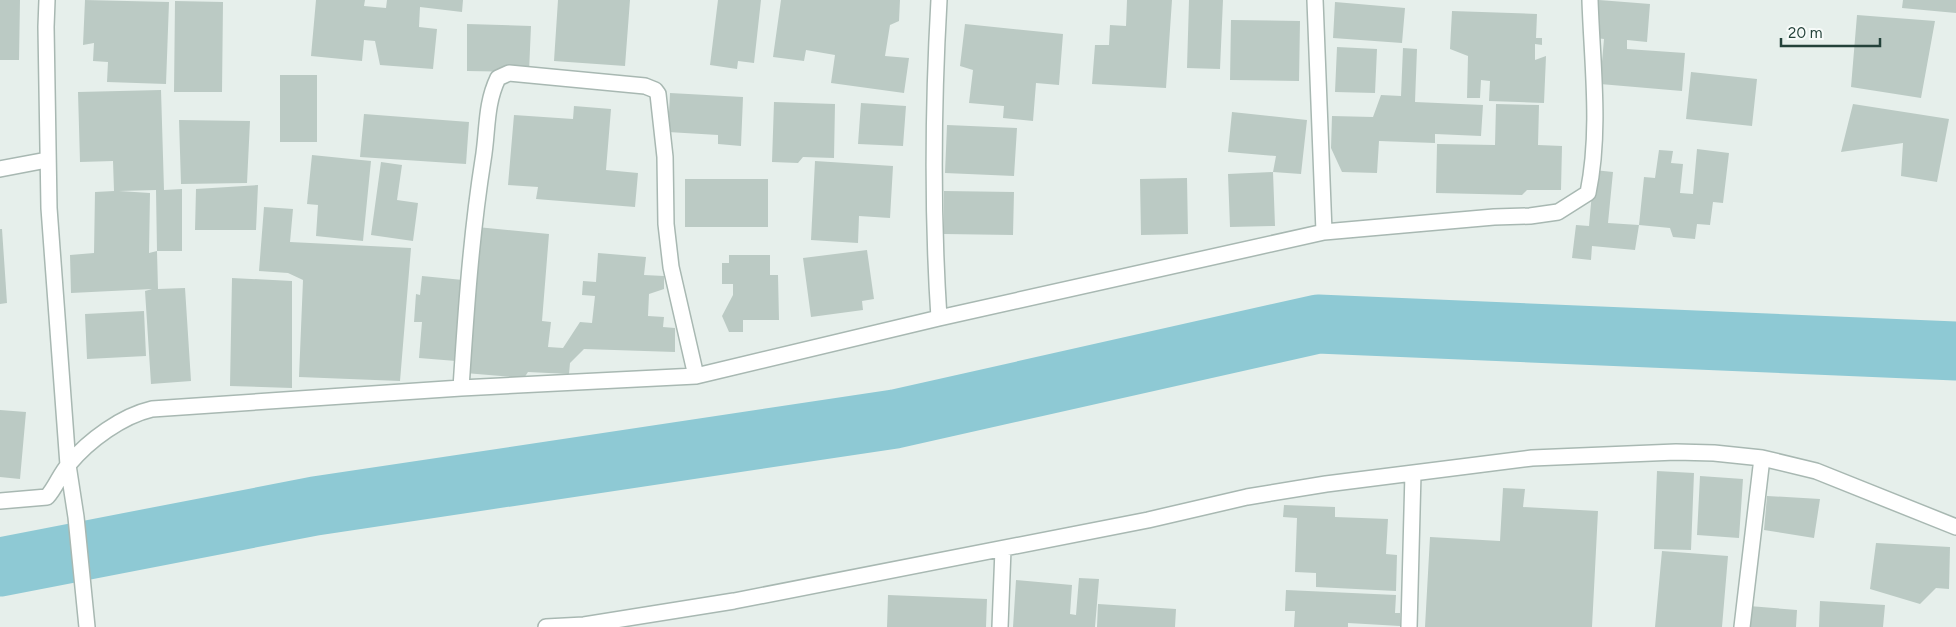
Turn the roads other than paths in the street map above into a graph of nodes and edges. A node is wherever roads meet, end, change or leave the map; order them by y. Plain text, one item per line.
1 (47, 0) edge
2 (939, 0) edge
3 (1315, 0) edge
4 (1590, 0) edge
5 (47, 160) junction
6 (0, 169) edge
7 (1324, 232) junction
8 (939, 318) junction
9 (696, 376) junction
10 (461, 388) junction
11 (1762, 458) junction
12 (68, 465) junction
13 (1412, 473) junction
14 (0, 501) edge
15 (1956, 527) edge
16 (1003, 549) junction
17 (87, 627) edge
18 (546, 627) edge
19 (1000, 627) edge
20 (1409, 627) edge
21 (1742, 627) edge

1 - 5 street
2 - 8 street
3 - 7 street
4 - 7 street
5 - 6 street
5 - 12 street
7 - 8 street
8 - 9 street
9 - 10 street
9 - 10 street
10 - 12 street
11 - 13 street
11 - 15 street
11 - 21 street
12 - 14 street
12 - 17 street
13 - 16 street
13 - 20 street
16 - 18 street
16 - 19 street

